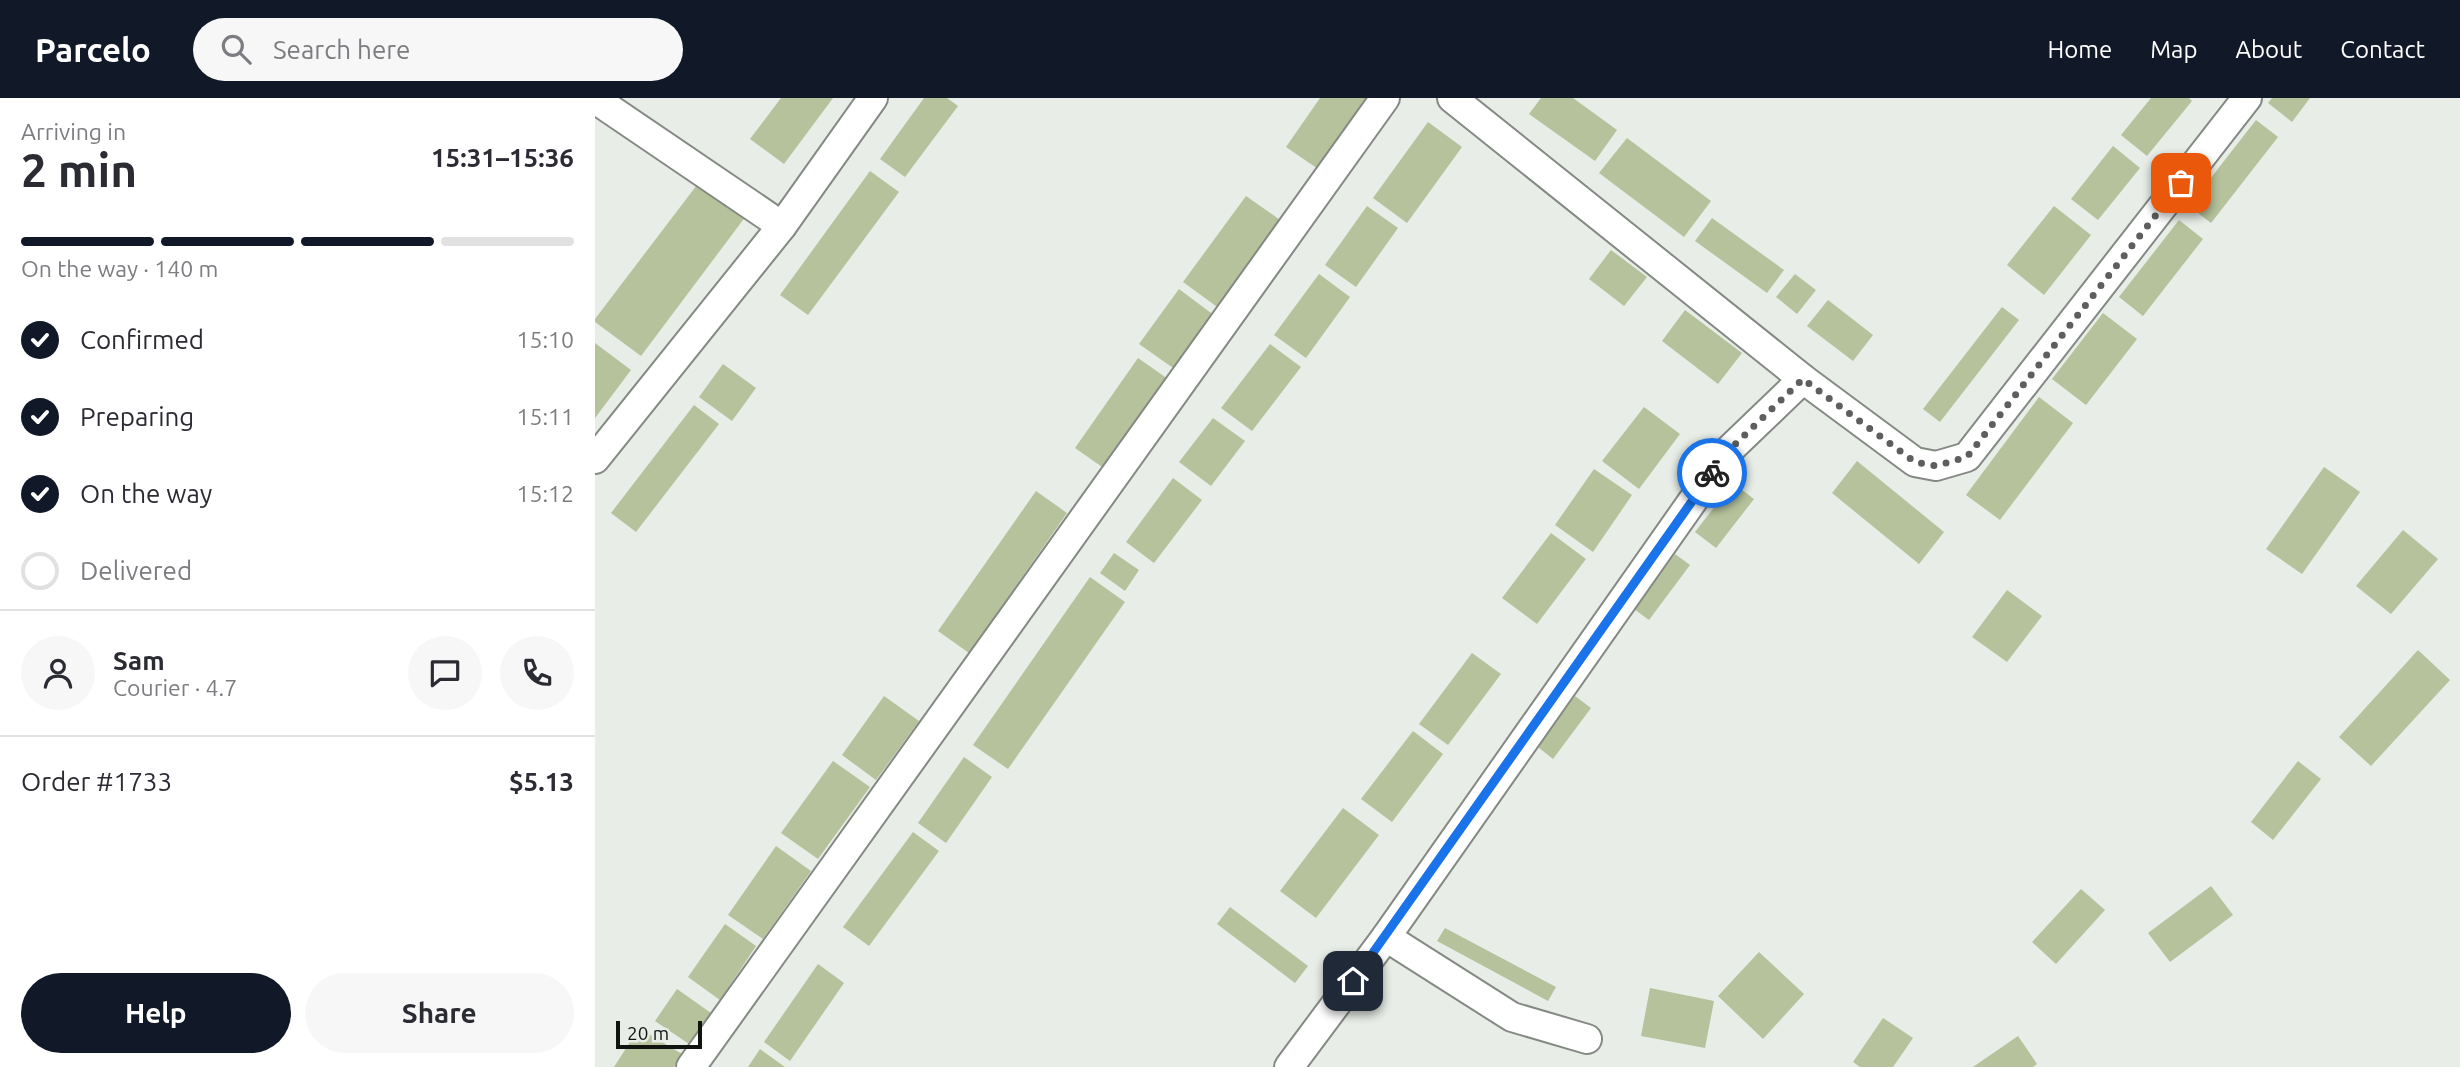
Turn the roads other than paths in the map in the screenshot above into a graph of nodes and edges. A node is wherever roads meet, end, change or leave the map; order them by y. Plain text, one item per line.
1 (873, 98) edge
2 (1385, 98) edge
3 (1452, 98) edge
4 (2247, 98) edge
5 (595, 99) edge
6 (782, 226) junction
7 (1803, 379) junction
8 (595, 459) edge
9 (1386, 937) junction
10 (1587, 1039) dead end
11 (691, 1067) edge
12 (1289, 1067) edge

1 - 6 street
2 - 11 street
3 - 7 street
4 - 7 street
5 - 6 street
6 - 8 street
7 - 9 street
9 - 10 street
9 - 12 street

